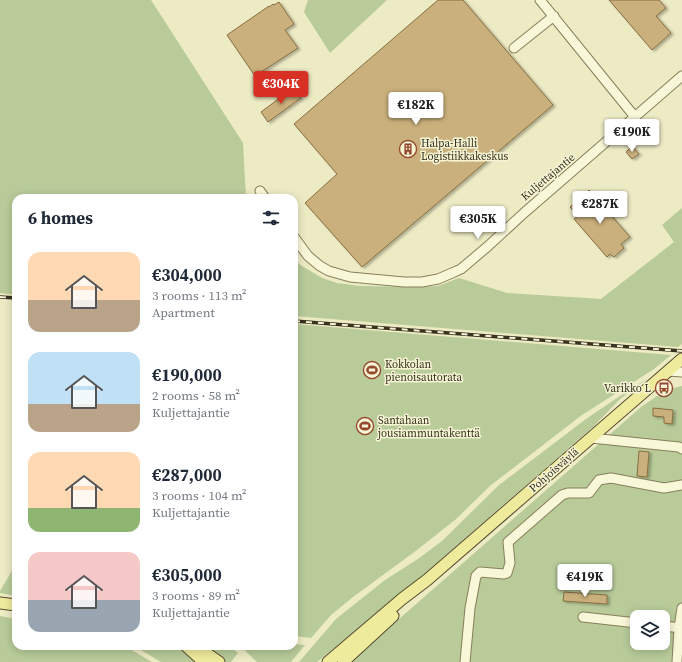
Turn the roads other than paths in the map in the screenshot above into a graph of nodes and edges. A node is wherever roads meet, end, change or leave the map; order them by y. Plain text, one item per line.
1 (540, 0) edge
2 (554, 16) junction
3 (514, 48) dead end
4 (682, 76) edge
5 (635, 118) junction
6 (298, 242) edge
7 (682, 359) edge
8 (668, 371) junction
9 (682, 372) edge
10 (591, 438) junction
11 (682, 449) edge
12 (682, 485) edge
13 (427, 580) junction
14 (0, 603) edge
15 (12, 604) edge
16 (682, 608) edge
17 (582, 617) dead end
18 (630, 622) edge
19 (670, 627) edge
20 (680, 628) edge
21 (190, 650) edge
22 (202, 650) edge
23 (204, 662) edge
24 (219, 662) edge
25 (328, 662) edge
26 (343, 662) edge
27 (465, 662) edge
28 (677, 662) edge

1 - 2 street
2 - 3 street
2 - 5 street
4 - 5 street, Kuljettajantie
5 - 6 street, Kuljettajantie
7 - 8 main road, Pohjoisväylä
8 - 9 street
8 - 10 main road, Pohjoisväylä
10 - 11 street
10 - 13 main road, Pohjoisväylä
12 - 27 street
13 - 25 main road, Pohjoisväylä
13 - 26 main road, Pohjoisväylä
14 - 15 main road
16 - 20 street
17 - 18 street
19 - 20 street
20 - 28 street
21 - 23 main road
22 - 24 main road

